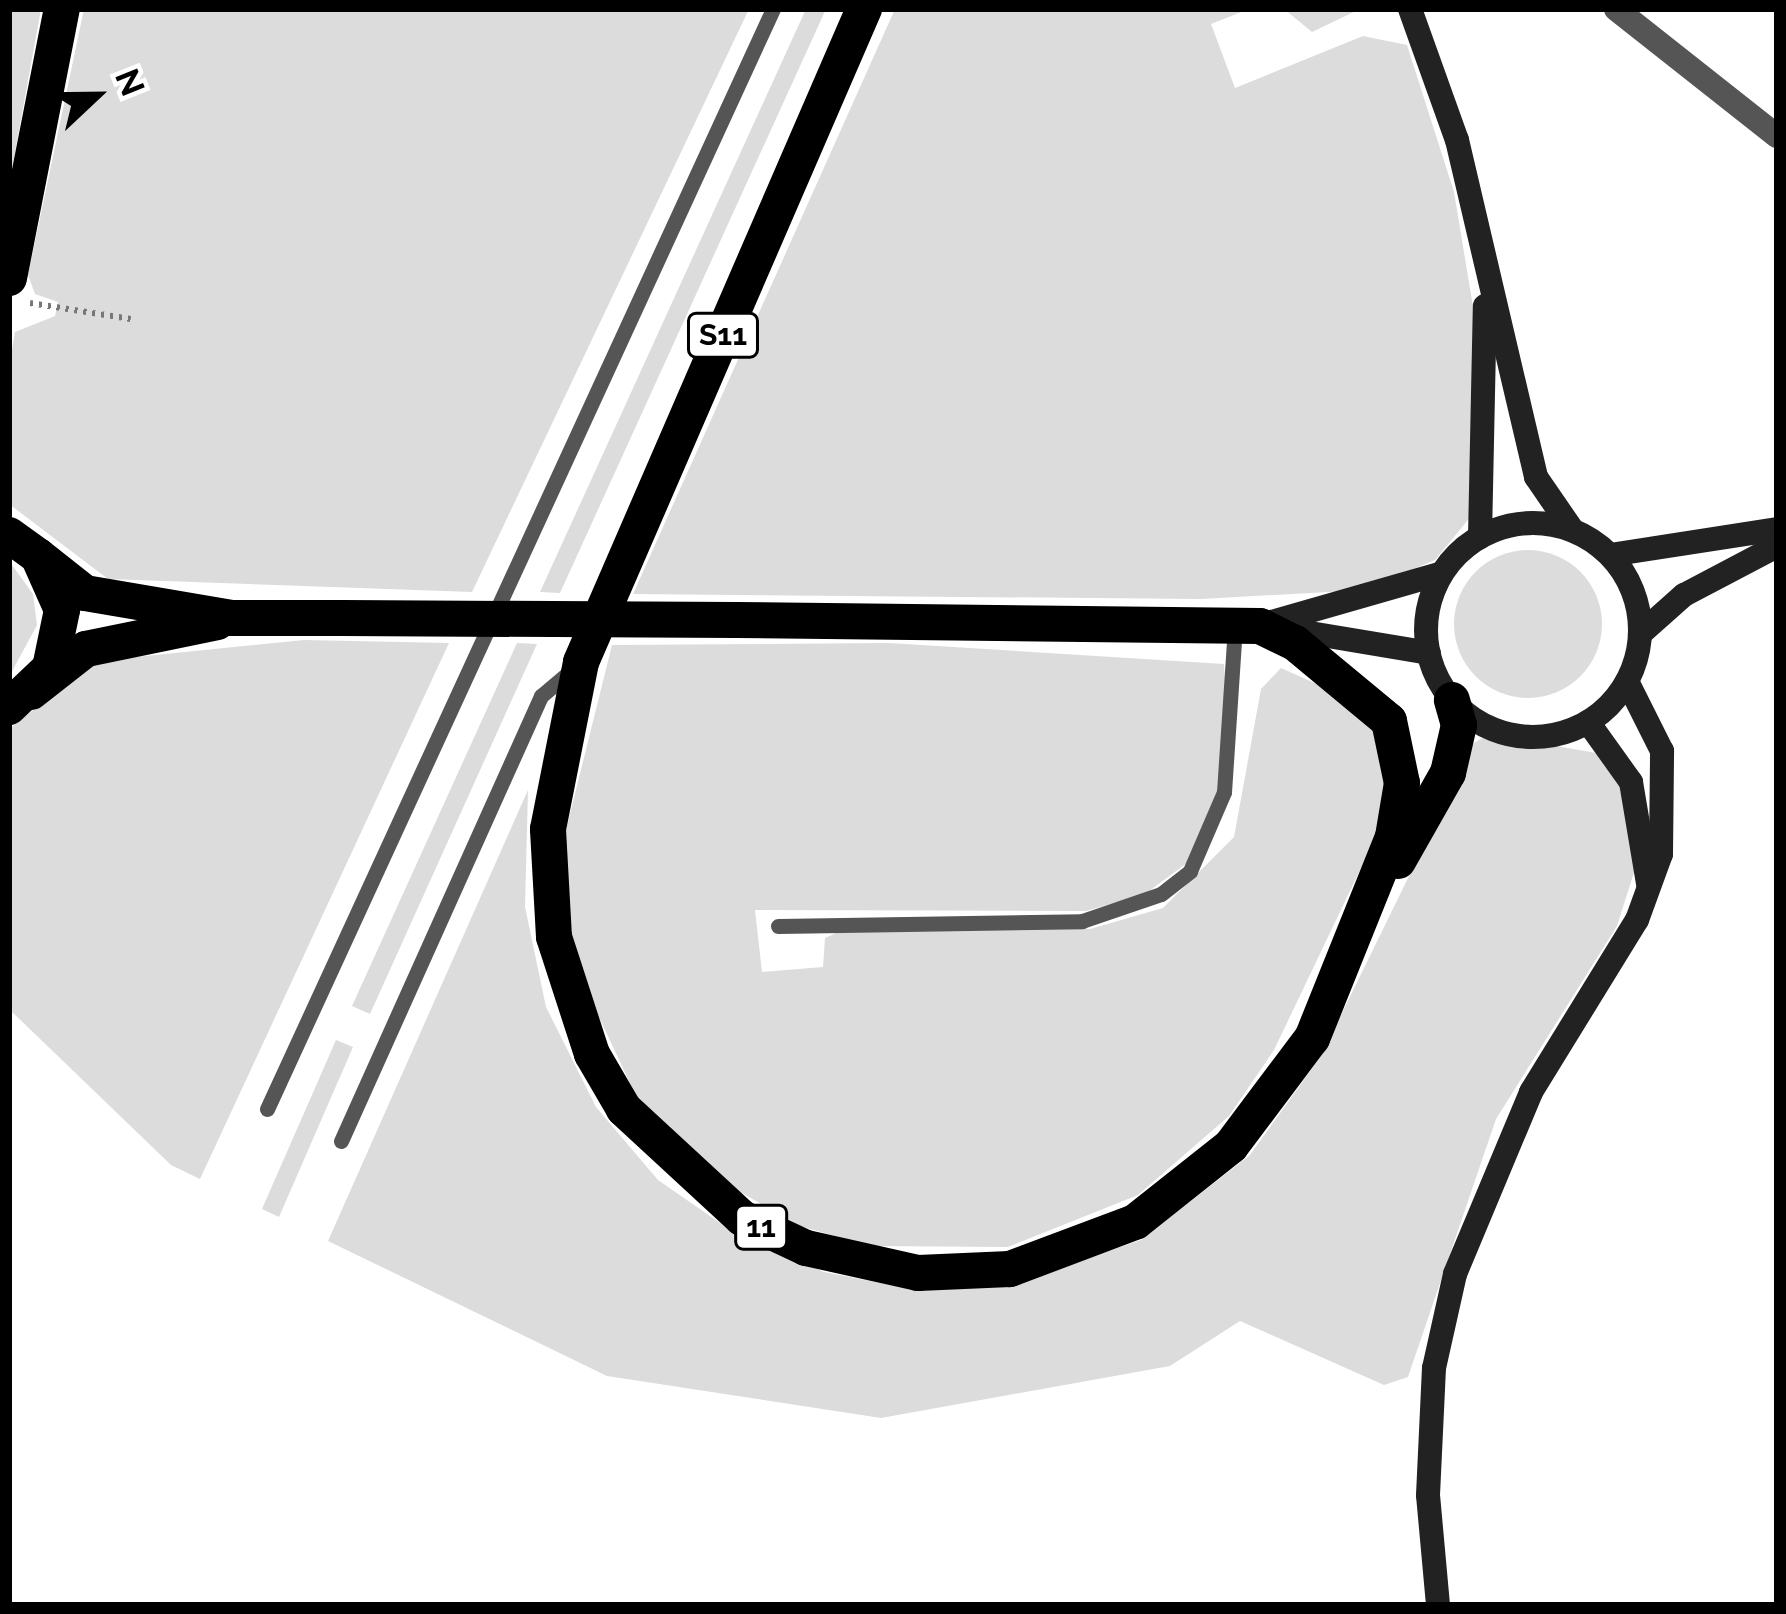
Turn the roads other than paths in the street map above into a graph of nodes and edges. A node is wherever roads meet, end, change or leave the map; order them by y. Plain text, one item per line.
1 (62, 9) edge
2 (773, 9) edge
3 (865, 9) edge
4 (1410, 9) edge
5 (1616, 9) edge
6 (1777, 136) edge
7 (1486, 277) junction
8 (9, 278) edge
9 (1777, 529) edge
10 (1572, 530) junction
11 (1480, 537) junction
12 (23, 545) edge
13 (1777, 546) edge
14 (1610, 555) junction
15 (1442, 573) junction
16 (232, 618) junction
17 (1247, 625) junction
18 (1640, 634) junction
19 (1429, 653) junction
20 (581, 662) junction
21 (1628, 681) junction
22 (20, 700) edge
23 (1452, 700) junction
24 (1588, 722) junction
25 (1649, 894) junction
26 (1376, 899) junction
27 (778, 926) dead end
28 (267, 1109) dead end
29 (341, 1141) dead end
30 (1438, 1605) edge

1 - 8 highway
2 - 28 lane, S11
3 - 20 highway, S11
4 - 7 street
5 - 6 street
7 - 10 street
7 - 11 street
9 - 14 street
10 - 11 street
10 - 14 street
11 - 15 street
12 - 16 highway, 11
12 - 22 highway, 11
13 - 18 street
14 - 18 street
15 - 17 street
15 - 19 street
16 - 17 highway, 11
16 - 22 highway, 11
17 - 19 street
17 - 26 highway, 11
17 - 27 lane
18 - 21 street
19 - 23 street
20 - 26 highway, 11
20 - 29 lane, S11
21 - 24 street
21 - 25 street
23 - 24 street
23 - 26 highway, 11
24 - 25 street
25 - 30 street

